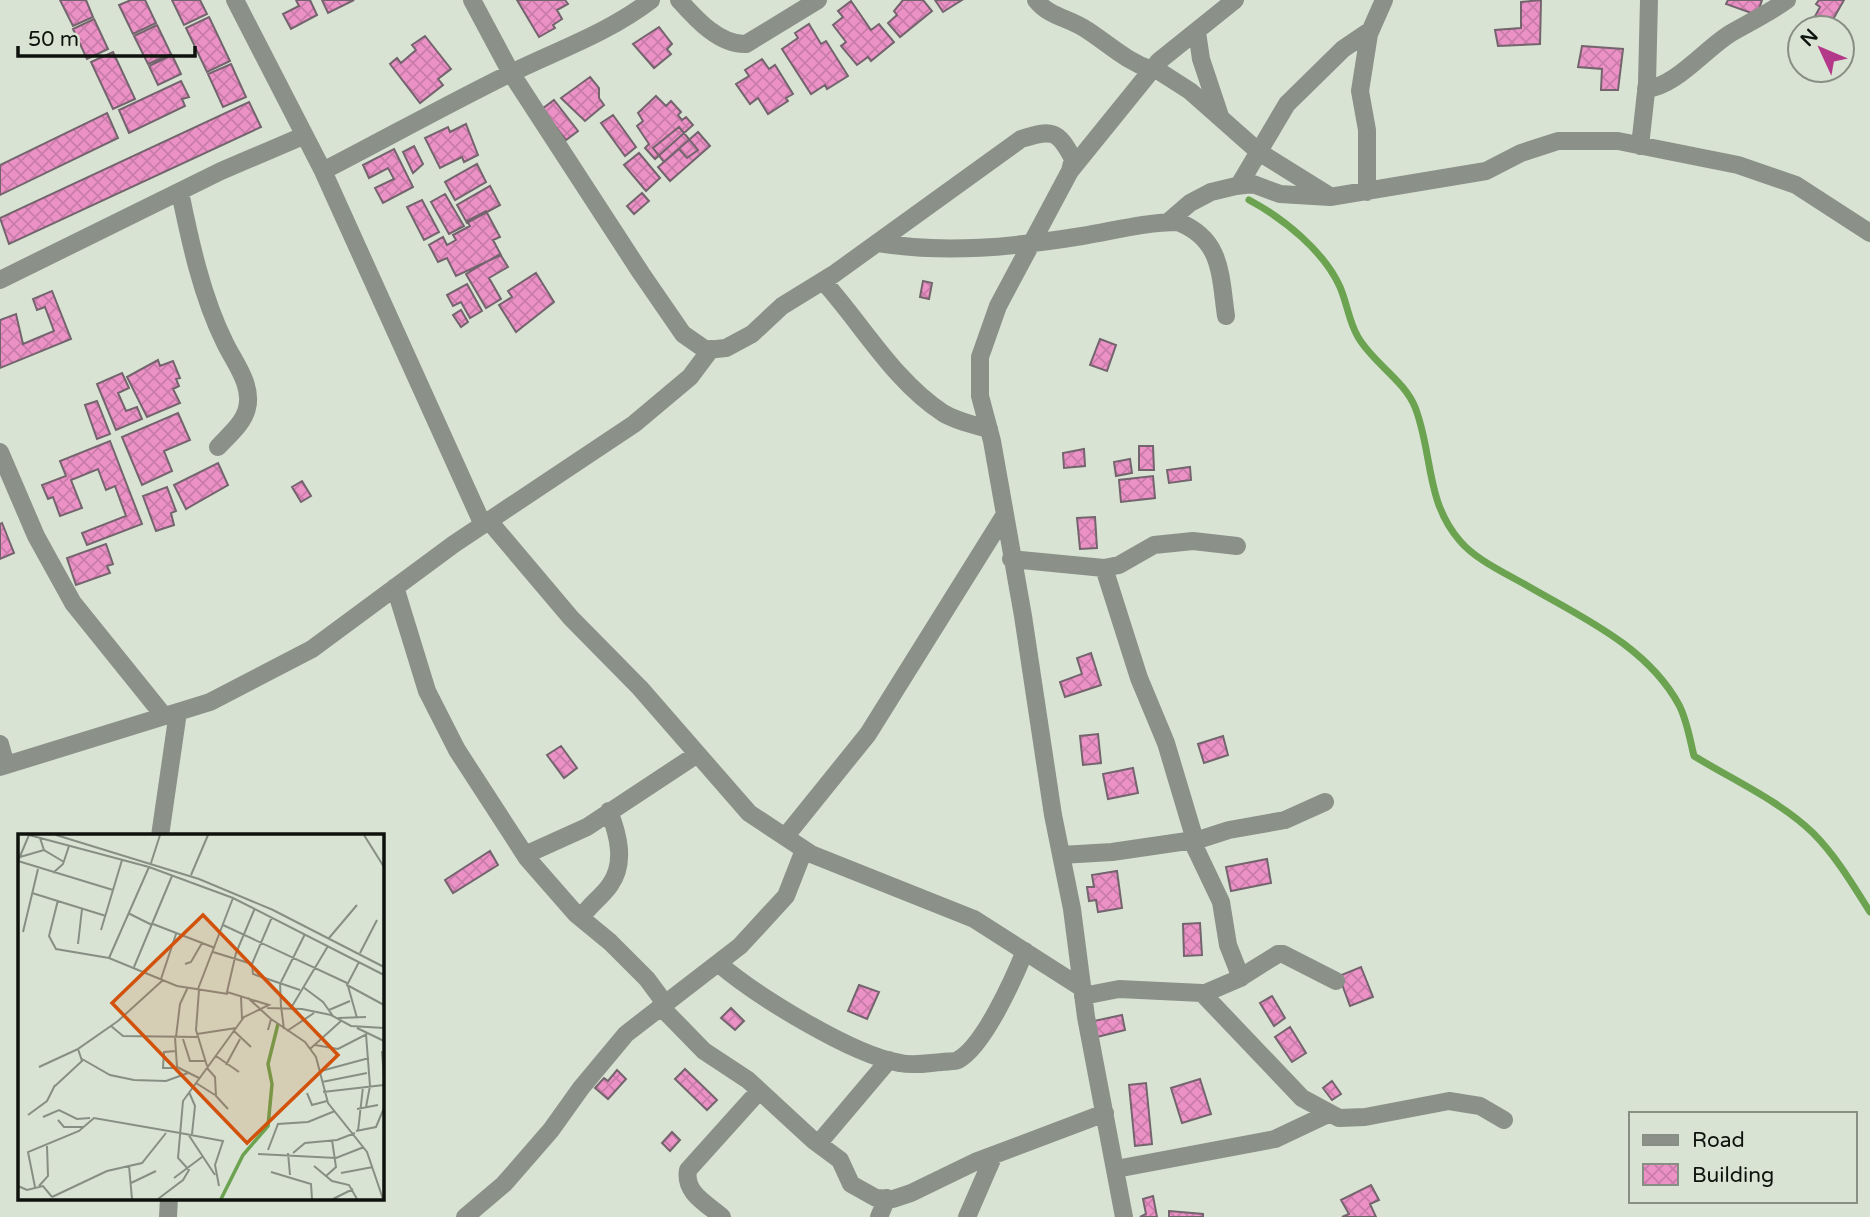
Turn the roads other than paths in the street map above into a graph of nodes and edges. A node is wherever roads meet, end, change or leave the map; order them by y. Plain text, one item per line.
1 (235, 0) edge
2 (472, 0) edge
3 (651, 0) edge
4 (679, 0) edge
5 (818, 0) edge
6 (1036, 0) edge
7 (1384, 0) edge
8 (1649, 0) edge
9 (1787, 0) edge
10 (1230, 2) edge
11 (1371, 30) junction
12 (1197, 32) junction
13 (1153, 69) junction
14 (511, 73) junction
15 (1646, 89) junction
16 (1220, 116) junction
17 (303, 136) junction
18 (1640, 146) junction
19 (1259, 152) junction
20 (323, 171) junction
21 (1070, 172) junction
22 (1239, 185) junction
23 (180, 192) junction
24 (1367, 192) junction
25 (1330, 197) junction
26 (1168, 222) junction
27 (1869, 231) edge
28 (878, 243) junction
29 (1029, 245) junction
30 (0, 280) edge
31 (823, 281) junction
32 (1226, 316) dead end
33 (711, 349) junction
34 (989, 429) junction
35 (218, 447) dead end
36 (0, 452) edge
37 (1004, 516) junction
38 (486, 523) junction
39 (1237, 546) dead end
40 (1012, 559) junction
41 (1104, 568) junction
42 (395, 587) junction
43 (171, 714) junction
44 (0, 744) edge
45 (696, 755) junction
46 (3, 766) edge
47 (1325, 802) dead end
48 (609, 811) junction
49 (160, 834) edge
50 (785, 837) junction
51 (1194, 840) junction
52 (804, 850) junction
53 (525, 855) junction
54 (1061, 855) junction
55 (581, 918) junction
56 (1025, 951) junction
57 (718, 963) junction
58 (1241, 978) junction
59 (1336, 981) dead end
60 (1083, 992) junction
61 (1203, 994) junction
62 (662, 1004) junction
63 (889, 1060) junction
64 (759, 1091) junction
65 (1105, 1113) junction
66 (1330, 1113) junction
67 (1504, 1120) dead end
68 (818, 1144) junction
69 (994, 1155) junction
70 (1116, 1169) junction
71 (887, 1198) junction
72 (465, 1217) edge
73 (722, 1217) edge
74 (879, 1217) edge
75 (967, 1217) edge
76 (1124, 1217) edge

1 - 17 street
2 - 14 street
3 - 14 street
4 - 5 street
6 - 13 street
7 - 11 street
8 - 15 street
9 - 15 street
10 - 12 street
11 - 19 street
11 - 24 street
12 - 13 street
12 - 16 street
13 - 16 street
13 - 21 street
14 - 20 street
14 - 33 street
15 - 18 street
16 - 19 street
17 - 20 street
17 - 23 street
18 - 24 street
18 - 27 street
19 - 22 street
19 - 25 street
20 - 38 street
21 - 28 street
21 - 29 street
22 - 25 street
22 - 26 street
23 - 30 street
23 - 35 street
24 - 25 street
26 - 29 street
26 - 32 street
28 - 29 street
28 - 31 street
29 - 34 street
31 - 33 street
31 - 34 street
33 - 38 street
34 - 37 street
36 - 43 street
37 - 40 street
37 - 50 street
38 - 42 street
38 - 45 street
39 - 41 street
40 - 41 street
40 - 54 street
41 - 51 street
42 - 43 street
42 - 53 street
43 - 46 street
43 - 49 street
44 - 46 street
45 - 48 street
45 - 50 street
47 - 51 street
48 - 53 street
48 - 55 street
50 - 52 street
51 - 54 street
51 - 58 street
52 - 56 street
52 - 57 street
53 - 55 street
54 - 60 street
55 - 62 street
56 - 60 street
56 - 63 street
57 - 62 street
57 - 63 street
58 - 59 street
58 - 61 street
60 - 61 street
60 - 65 street
61 - 66 street
62 - 64 street
62 - 72 street
63 - 68 street
64 - 68 street
64 - 73 street
65 - 69 street
65 - 70 street
66 - 67 street
66 - 70 street
68 - 71 street
69 - 71 street
69 - 75 street
70 - 76 street
71 - 74 street

